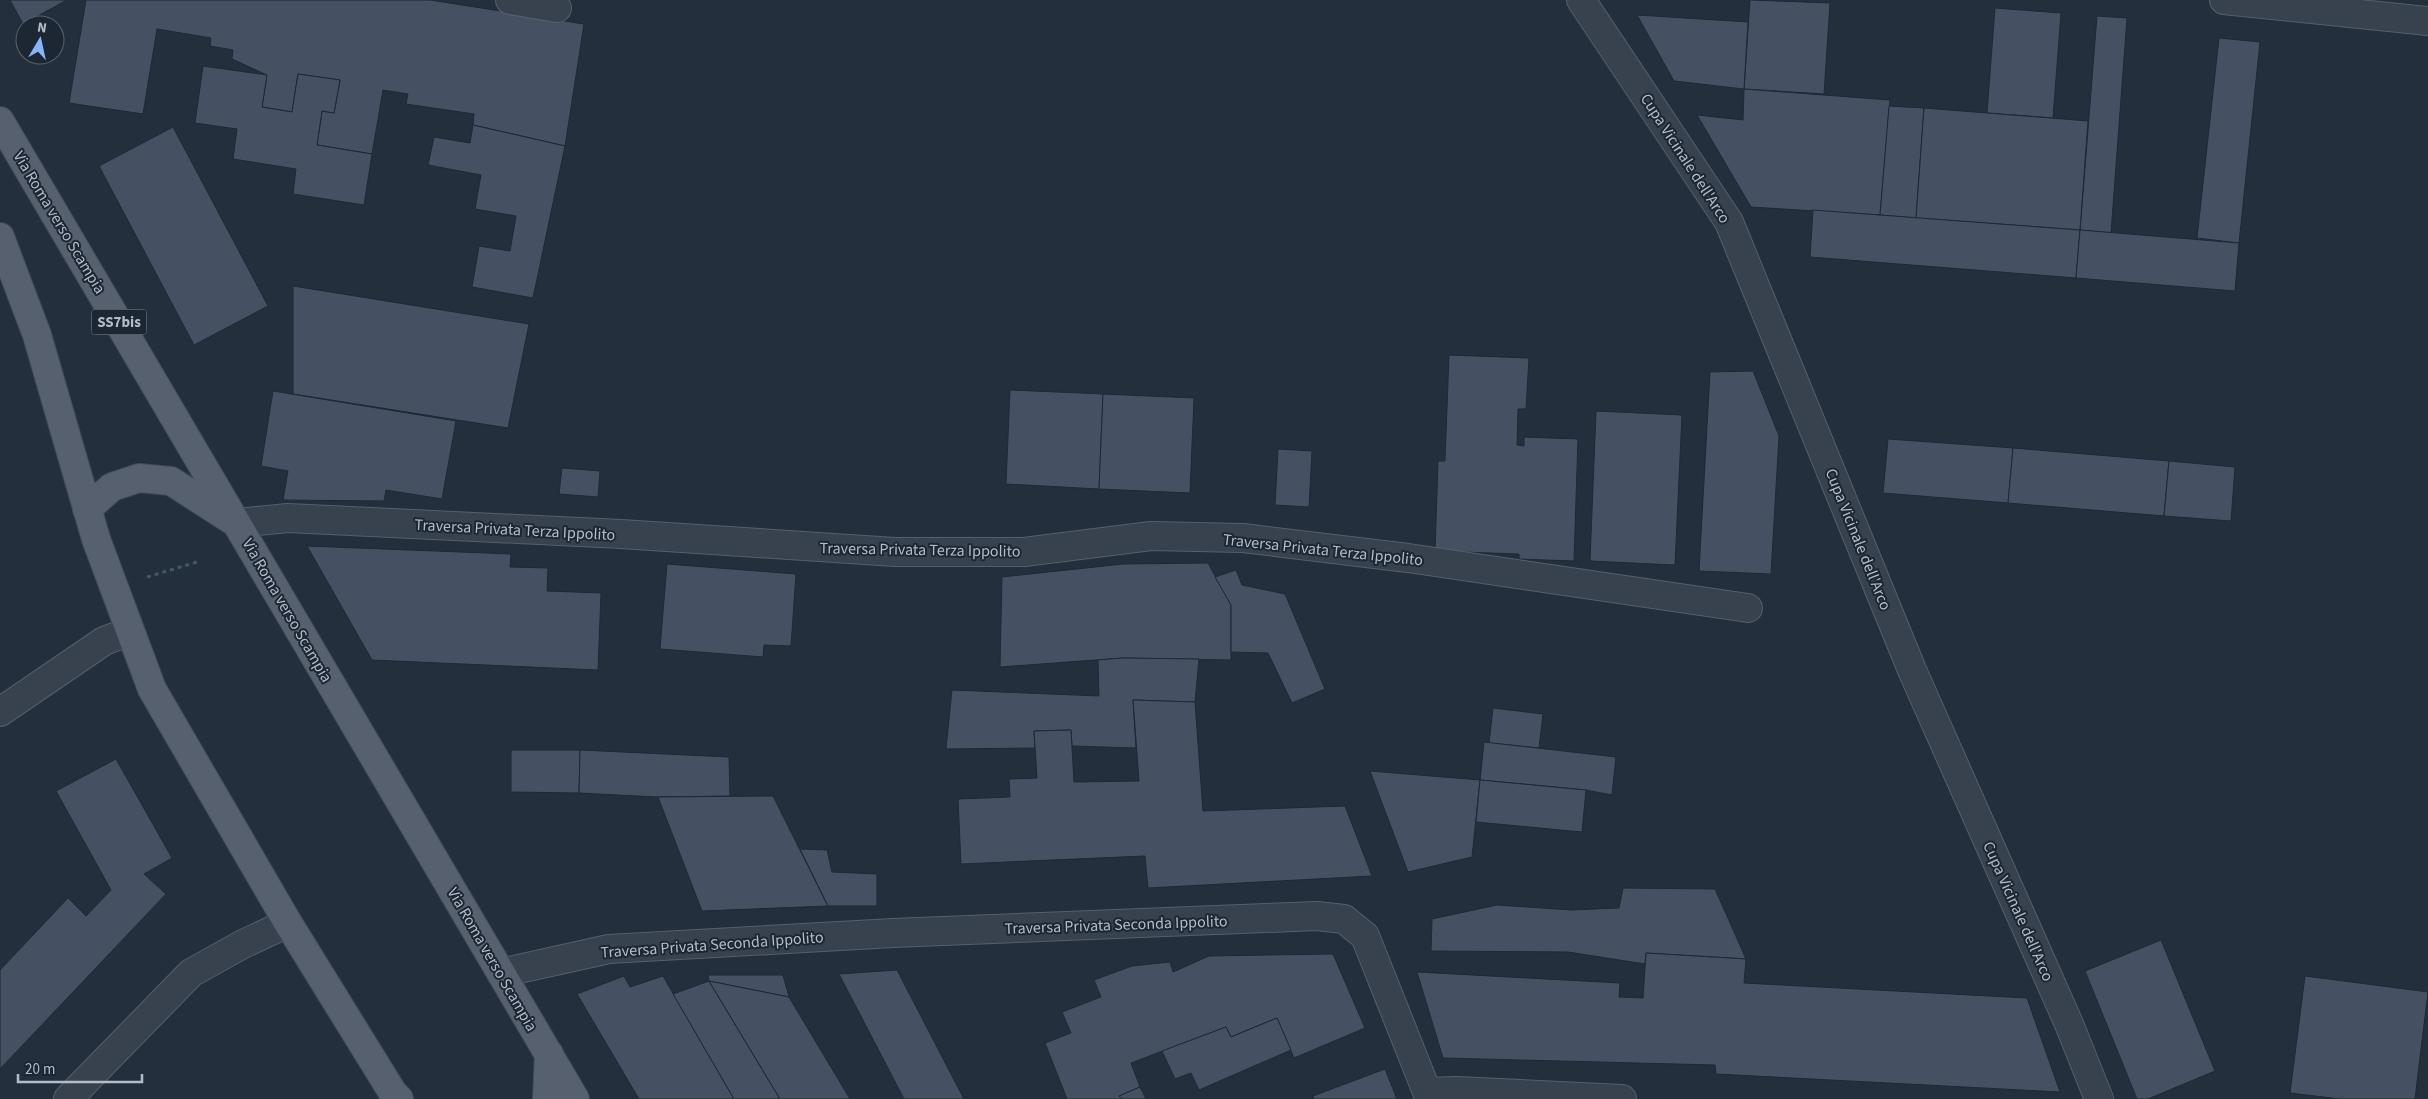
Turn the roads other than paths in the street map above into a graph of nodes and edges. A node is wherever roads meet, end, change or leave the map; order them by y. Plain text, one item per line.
1 (510, 0) edge
2 (1581, 0) edge
3 (2224, 0) edge
4 (557, 8) dead end
5 (2428, 21) edge
6 (0, 121) edge
7 (0, 237) edge
8 (87, 509) junction
9 (237, 523) junction
10 (1748, 608) dead end
11 (130, 631) junction
12 (0, 712) edge
13 (288, 923) junction
14 (502, 973) junction
15 (549, 1054) junction
16 (68, 1099) edge
17 (399, 1099) edge
18 (547, 1099) edge
19 (575, 1099) edge
20 (1622, 1099) edge
21 (2099, 1099) edge

1 - 4 street
2 - 21 street, Cupa Vicinale dell'Arco
3 - 5 street
6 - 9 main road, Via Roma verso Scampia / SS7bis
7 - 8 main road
8 - 9 main road
8 - 11 main road
9 - 10 street, Traversa Privata Terza Ippolito
9 - 14 main road, Via Roma verso Scampia
11 - 12 street
11 - 13 main road
13 - 16 street
13 - 17 main road
14 - 15 main road, Via Roma verso Scampia
14 - 20 street, Traversa Privata Seconda Ippolito
15 - 18 main road
15 - 19 main road, Via Roma verso Scampia

